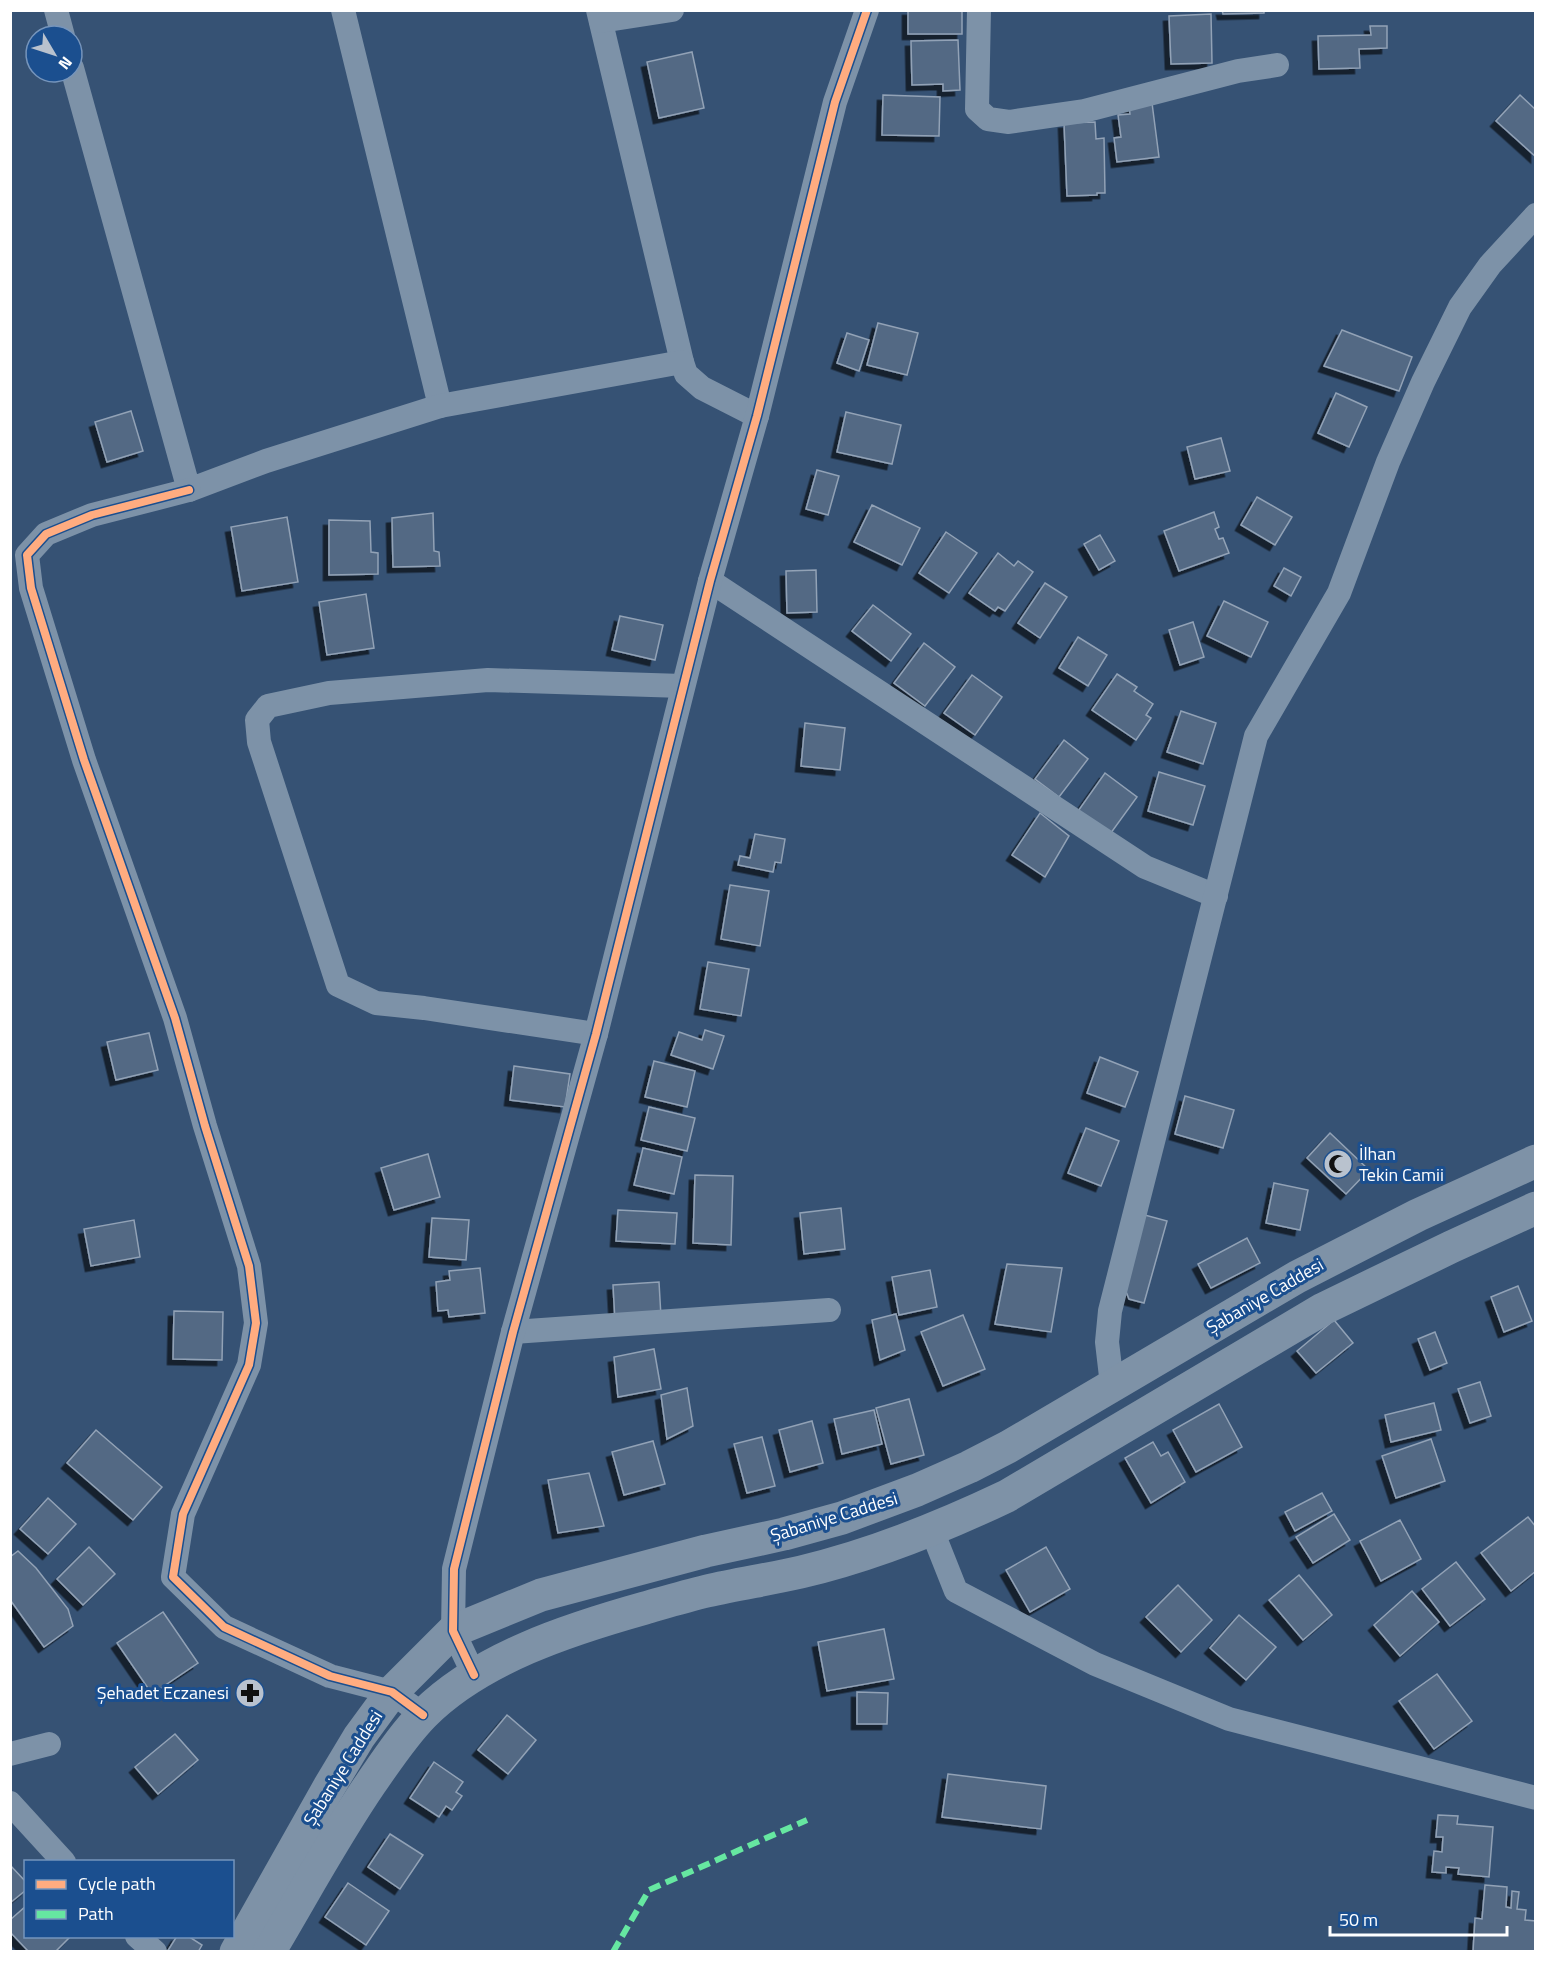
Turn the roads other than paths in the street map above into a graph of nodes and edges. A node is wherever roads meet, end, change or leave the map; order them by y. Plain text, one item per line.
1 (343, 10) edge
2 (672, 10) edge
3 (867, 10) edge
4 (979, 10) edge
5 (600, 16) edge
6 (1277, 65) dead end
7 (76, 84) edge
8 (1536, 215) edge
9 (682, 362) junction
10 (440, 406) junction
11 (758, 416) junction
12 (189, 490) junction
13 (710, 581) junction
14 (683, 686) junction
15 (1216, 896) junction
16 (596, 1034) junction
17 (1536, 1161) edge
18 (1536, 1208) edge
19 (829, 1310) dead end
20 (513, 1332) junction
21 (1112, 1385) junction
22 (931, 1528) junction
23 (453, 1631) junction
24 (474, 1675) junction
25 (392, 1692) junction
26 (423, 1715) junction
27 (49, 1744) dead end
28 (10, 1754) edge
29 (1536, 1798) edge
30 (10, 1803) edge
31 (62, 1860) edge
32 (139, 1938) edge
33 (155, 1952) edge
34 (236, 1952) edge
35 (269, 1952) edge

1 - 10 street
2 - 5 street
3 - 11 street
4 - 6 street
5 - 9 street
7 - 12 street
8 - 15 street
9 - 10 street
9 - 11 street
10 - 12 street
11 - 13 street
12 - 25 street
13 - 14 street
13 - 15 street
14 - 16 street
14 - 16 street
15 - 21 street
16 - 20 street
17 - 21 highway, Şabaniye Caddesi
18 - 22 highway
19 - 20 street
20 - 23 street
21 - 23 highway, Şabaniye Caddesi
22 - 24 highway
22 - 29 street
23 - 24 street
23 - 25 highway, Şabaniye Caddesi
24 - 26 highway
25 - 26 street
25 - 34 highway, Şabaniye Caddesi
26 - 35 highway
27 - 28 street
30 - 31 street
32 - 33 street

